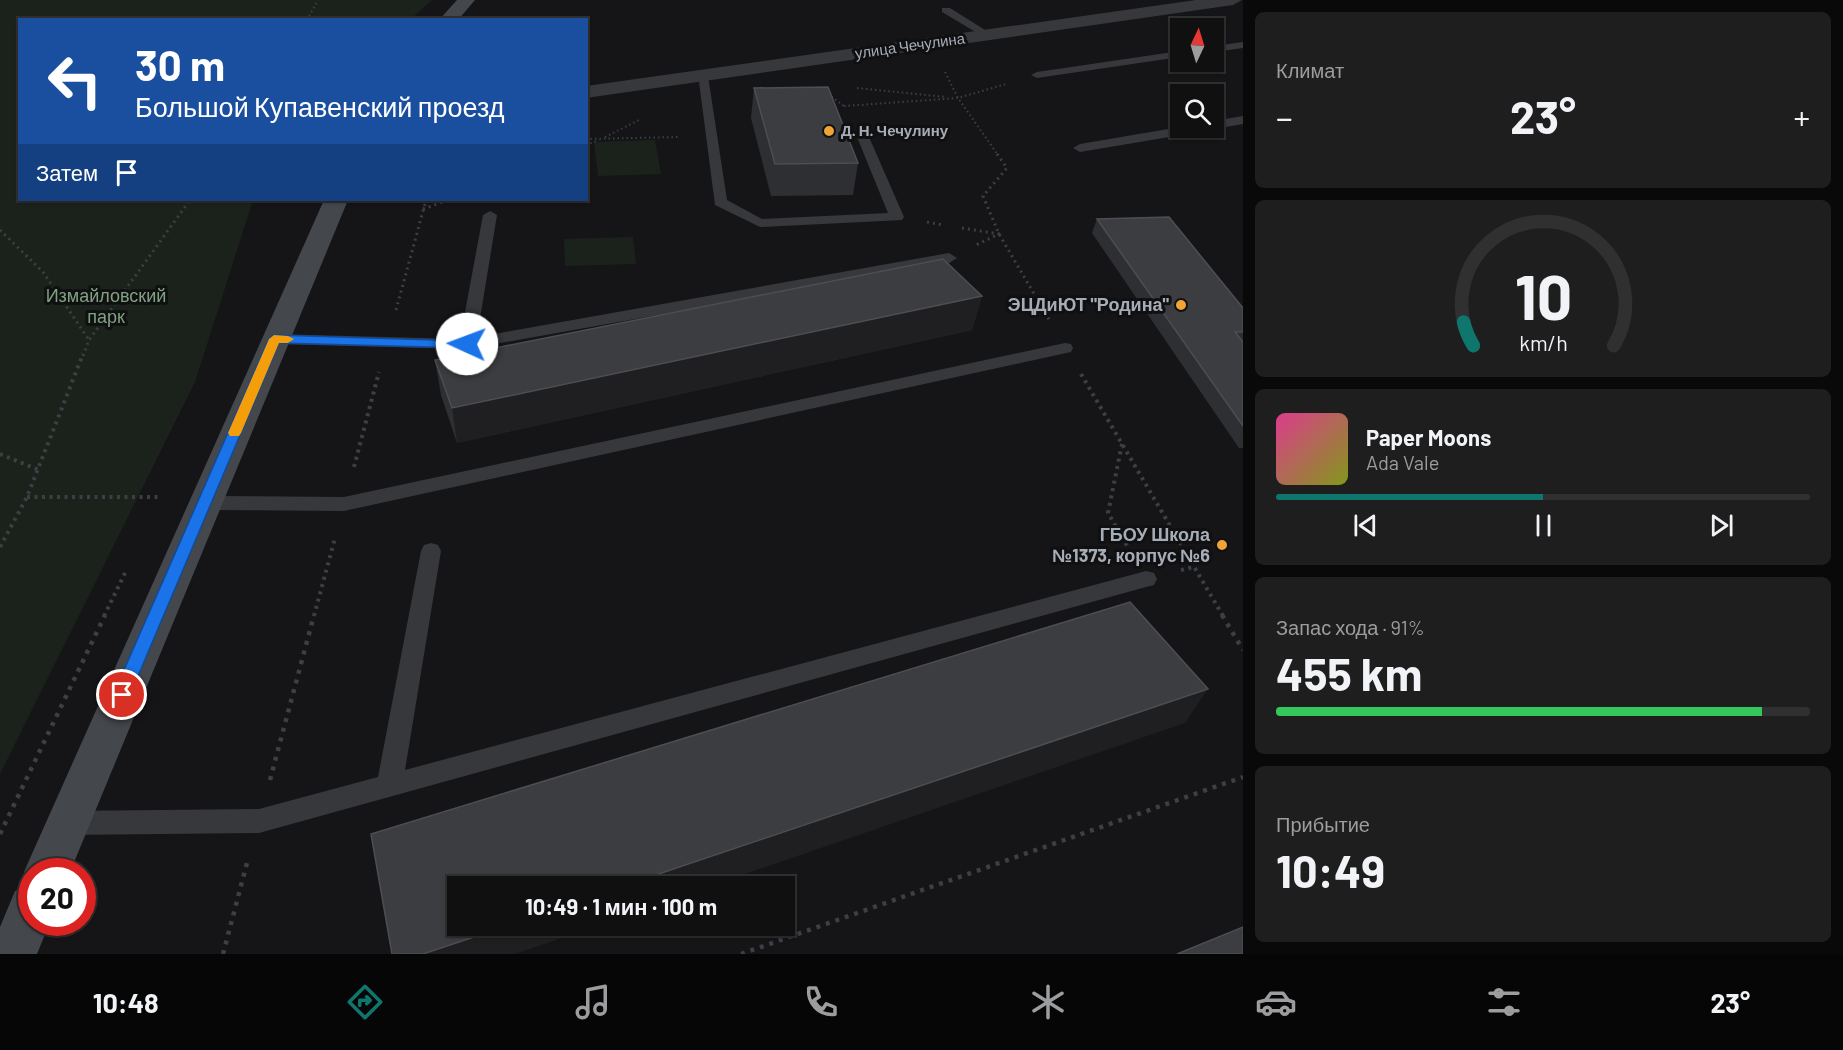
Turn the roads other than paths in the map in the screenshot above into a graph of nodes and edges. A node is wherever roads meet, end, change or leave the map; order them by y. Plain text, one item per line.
1 (466, 0) edge
2 (1233, 0) edge
3 (946, 10) dead end
4 (450, 18) edge
5 (988, 35) junction
6 (1243, 45) edge
7 (1224, 48) edge
8 (1170, 55) edge
9 (1037, 75) road end
10 (702, 76) junction
11 (588, 92) edge
12 (1243, 120) edge
13 (1224, 123) edge
14 (1170, 133) edge
15 (863, 137) road end
16 (1080, 148) dead end
17 (336, 201) edge
18 (490, 215) dead end
19 (949, 258) dead end
20 (274, 339) junction
21 (467, 344) junction
22 (1065, 348) dead end
23 (204, 503) junction
24 (430, 551) dead end
25 (1146, 579) road end
26 (389, 786) junction
27 (66, 823) junction
28 (52, 858) edge
29 (20, 936) edge
30 (13, 954) edge

1 - 4 main road
2 - 5 street, улица Чечулина
3 - 5 lane
5 - 10 street, улица Чечулина
6 - 7 lane
8 - 9 lane
10 - 11 street, улица Чечулина
10 - 15 lane
12 - 13 lane
14 - 16 lane
17 - 20 main road
18 - 21 lane
19 - 21 lane
20 - 21 lane
20 - 23 main road
22 - 23 lane
23 - 27 main road
24 - 26 lane
25 - 26 lane
26 - 27 lane
27 - 28 main road
29 - 30 main road

